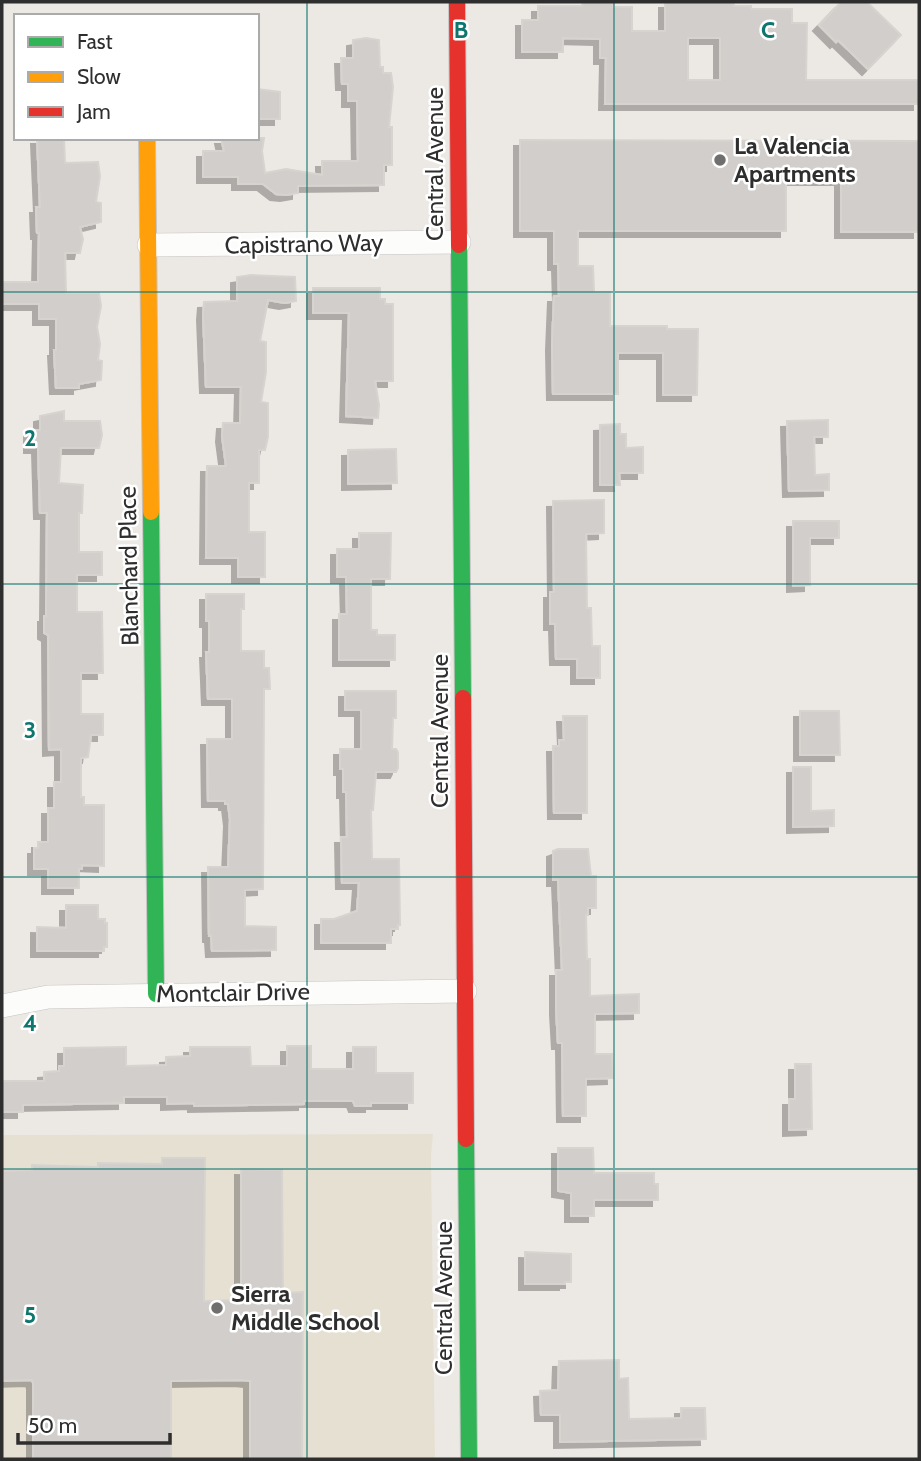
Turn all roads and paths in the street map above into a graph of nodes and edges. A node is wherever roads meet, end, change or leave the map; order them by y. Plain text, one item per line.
1 (457, 2) edge
2 (147, 140) edge
3 (459, 242) junction
4 (149, 246) junction
5 (465, 991) junction
6 (156, 994) junction
7 (2, 1006) edge
8 (468, 1459) edge

1 - 3 main road, Central Avenue
2 - 4 main road, Blanchard Place
3 - 4 street, Capistrano Way
3 - 5 main road, Central Avenue
4 - 6 main road, Blanchard Place
5 - 6 street, Montclair Drive
5 - 8 main road, Central Avenue
6 - 7 street, Montclair Drive

